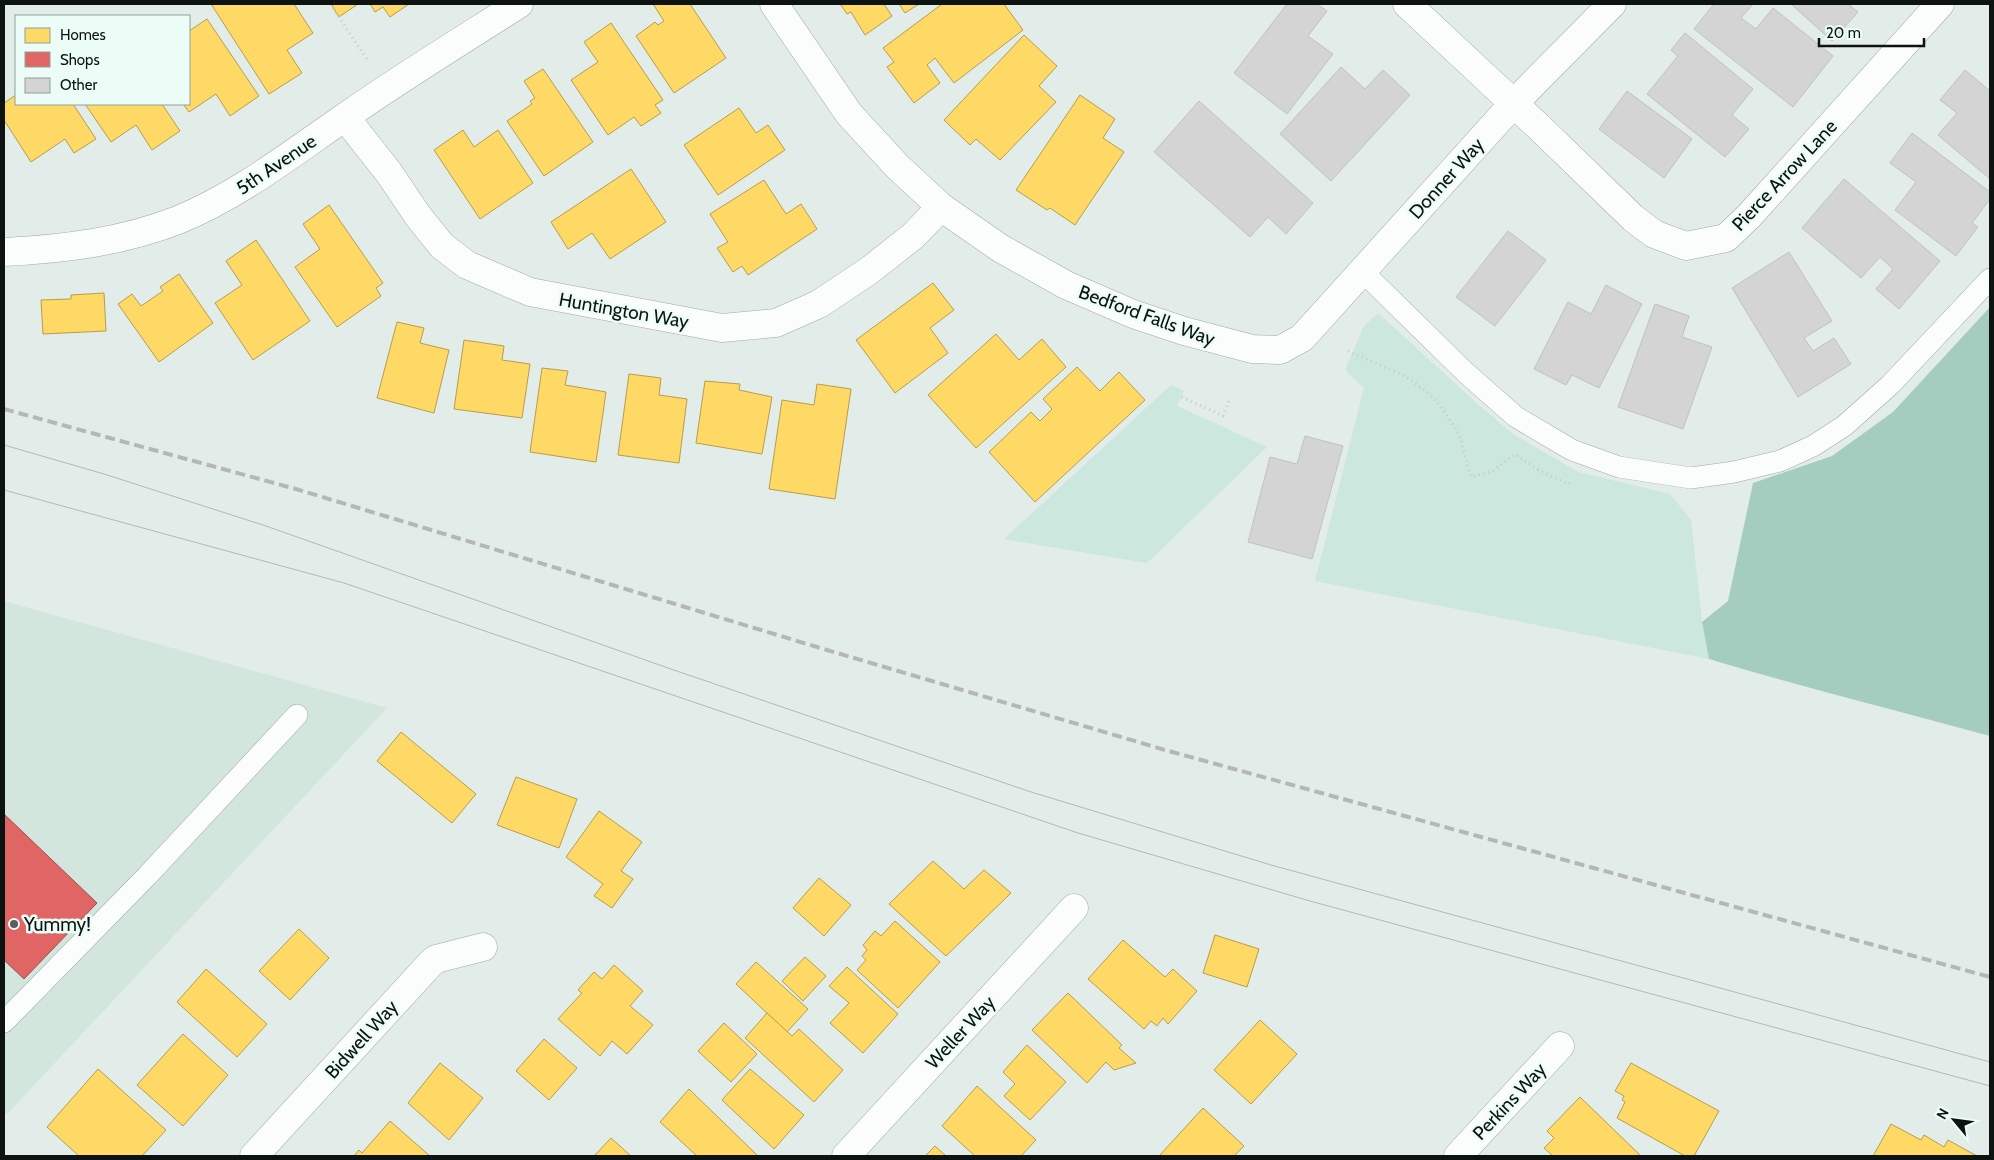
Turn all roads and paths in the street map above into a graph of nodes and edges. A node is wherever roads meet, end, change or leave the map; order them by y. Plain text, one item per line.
1 (330, 4) edge
2 (520, 4) edge
3 (774, 4) edge
4 (1407, 4) edge
5 (1612, 4) edge
6 (1940, 4) edge
7 (386, 89) junction
8 (1514, 103) junction
9 (345, 117) junction
10 (941, 207) junction
11 (4, 252) edge
12 (1362, 270) junction
13 (1990, 280) edge
14 (1280, 350) joint
15 (1348, 351) dead end
16 (1182, 397) dead end
17 (1230, 398) dead end
18 (1572, 477) dead end
19 (297, 715) dead end
20 (1074, 908) dead end
21 (483, 947) dead end
22 (4, 1022) edge
23 (1560, 1046) dead end
24 (254, 1156) edge
25 (846, 1156) edge
26 (1458, 1156) edge

1 - 7 path
2 - 7 street, 5th Avenue
3 - 10 street, Bedford Falls Way
4 - 8 street, Pierce Arrow Lane
5 - 8 street, Donner Way
6 - 8 street, Pierce Arrow Lane
7 - 9 street, 5th Avenue
8 - 12 street, Donner Way
9 - 10 street, Huntington Way
9 - 11 street, 5th Avenue
10 - 14 street, Bedford Falls Way
12 - 13 lane
12 - 14 street, Donner Way
15 - 18 path
16 - 17 path
19 - 22 lane
20 - 25 street, Weller Way
21 - 24 street, Bidwell Way
23 - 26 street, Perkins Way

